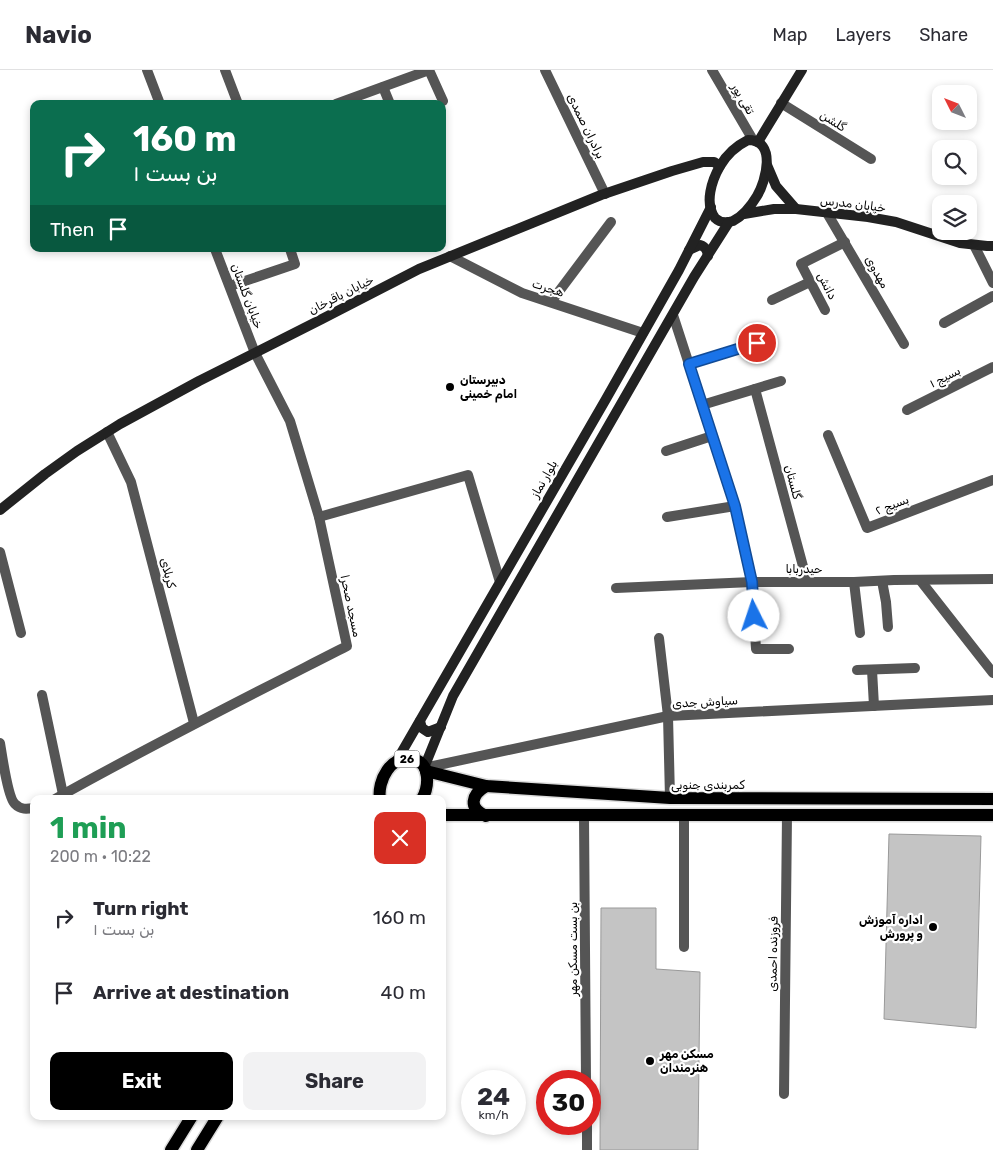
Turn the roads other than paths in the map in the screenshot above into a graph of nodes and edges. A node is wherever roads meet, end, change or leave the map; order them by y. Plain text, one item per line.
1 (147, 70) edge
2 (225, 70) edge
3 (429, 70) edge
4 (545, 70) edge
5 (712, 70) edge
6 (800, 72) edge
7 (383, 86) junction
8 (158, 100) edge
9 (236, 100) edge
10 (349, 100) edge
11 (388, 100) edge
12 (443, 100) edge
13 (781, 103) junction
14 (755, 141) junction
15 (871, 159) dead end
16 (767, 165) junction
17 (720, 166) junction
18 (605, 194) junction
19 (711, 207) junction
20 (796, 210) junction
21 (828, 213) junction
22 (744, 214) junction
23 (611, 222) dead end
24 (729, 222) junction
25 (845, 242) junction
26 (974, 245) junction
27 (993, 246) edge
28 (689, 250) junction
29 (216, 252) edge
30 (291, 252) edge
31 (450, 256) junction
32 (708, 256) junction
33 (810, 282) junction
34 (993, 283) edge
35 (230, 286) junction
36 (993, 296) edge
37 (772, 300) dead end
38 (551, 302) junction
39 (825, 310) dead end
40 (672, 315) junction
41 (944, 323) dead end
42 (643, 333) junction
43 (757, 343) dead end
44 (904, 344) dead end
45 (255, 353) junction
46 (689, 364) junction
47 (993, 367) edge
48 (781, 381) dead end
49 (756, 389) junction
50 (702, 406) junction
51 (907, 410) dead end
52 (107, 432) junction
53 (828, 435) dead end
54 (712, 436) junction
55 (666, 451) dead end
56 (993, 480) edge
57 (735, 506) junction
58 (0, 510) edge
59 (318, 517) junction
60 (667, 517) dead end
61 (0, 552) edge
62 (993, 579) edge
63 (920, 580) junction
64 (807, 581) junction
65 (882, 581) junction
66 (500, 582) junction
67 (752, 582) junction
68 (854, 582) junction
69 (616, 588) dead end
70 (888, 627) dead end
71 (860, 632) dead end
72 (21, 633) dead end
73 (659, 638) dead end
74 (789, 649) dead end
75 (915, 668) dead end
76 (857, 670) dead end
77 (872, 670) junction
78 (993, 673) edge
79 (42, 695) dead end
80 (993, 700) edge
81 (874, 706) junction
82 (668, 716) junction
83 (420, 721) junction
84 (194, 724) junction
85 (442, 727) junction
86 (0, 743) edge
87 (396, 762) junction
88 (425, 770) junction
89 (486, 786) junction
90 (380, 793) edge
91 (60, 795) edge
92 (63, 795) edge
93 (424, 795) edge
94 (670, 798) junction
95 (940, 799) junction
96 (993, 799) edge
97 (30, 808) edge
98 (446, 815) edge
99 (787, 815) junction
100 (941, 815) junction
101 (993, 815) edge
102 (486, 816) junction
103 (584, 816) junction
104 (684, 816) junction
105 (684, 948) dead end
106 (586, 1070) edge
107 (784, 1094) dead end
108 (190, 1120) edge
109 (216, 1120) edge
110 (587, 1135) edge
111 (198, 1149) edge
112 (173, 1150) edge
113 (587, 1150) edge

1 - 8 street
2 - 9 street
3 - 7 street
3 - 12 street
4 - 18 street, برادران صمدی
5 - 14 street, تقی پور
6 - 13 main road
7 - 10 street
7 - 11 street
13 - 14 main road
13 - 15 street, گلشن
14 - 16 main road
14 - 17 main road, 26
16 - 20 main road
16 - 22 main road
17 - 18 main road, خیابان باقرخان
17 - 19 main road, 26
18 - 31 main road, خیابان باقرخان
19 - 24 main road
19 - 28 main road, بلوار نماز / 26
20 - 21 main road, خیابان مدرس
20 - 22 main road, خیابان مدرس
21 - 25 street, مهدوی
21 - 26 main road, خیابان مدرس
22 - 24 main road
23 - 38 street
24 - 32 main road, 26
25 - 33 street, دانش
25 - 44 street, مهدوی
26 - 27 main road, خیابان مدرس
26 - 34 street
28 - 32 main road
28 - 42 main road, بلوار نماز / 26
29 - 35 street, خیابان گلستان
30 - 35 street
31 - 38 street, هجرت
31 - 45 main road, خیابان باقرخان
32 - 40 main road, 26
33 - 37 street
33 - 39 street, دانش
35 - 45 street, خیابان گلستان
36 - 41 street
38 - 42 street, هجرت
40 - 46 street
40 - 85 main road, 26
42 - 66 main road, بلوار نماز / 26
43 - 46 street
45 - 52 main road, خیابان باقرخان
45 - 59 street, خیابان گلستان
46 - 50 street
47 - 51 street, بسیج ۱
48 - 49 street
49 - 50 street
49 - 64 street, گلستان
50 - 54 street
52 - 58 main road, خیابان باقرخان
52 - 84 street, کربلای
53 - 56 street, بسیج ۲
54 - 55 street
54 - 57 street
57 - 60 street
57 - 67 street
59 - 66 street
59 - 84 street, مسجد صحرا
61 - 72 street
62 - 63 street, حیدربابا
63 - 65 street, حیدربابا
63 - 78 street
64 - 67 street, حیدربابا
64 - 68 street, حیدربابا
65 - 68 street, حیدربابا
65 - 70 street
66 - 83 main road, بلوار نماز / 26
67 - 69 street, حیدربابا
67 - 74 street
68 - 71 street
73 - 82 street
75 - 77 street
76 - 77 street
77 - 81 street
79 - 91 street
80 - 81 street, سیاوش جدی
81 - 82 street, سیاوش جدی
82 - 88 street, سیاوش جدی
82 - 94 street
83 - 85 main road
83 - 87 main road, بلوار نماز / 26
84 - 92 street, مسجد صحرا
85 - 88 main road, 26
86 - 97 street
87 - 88 main road, 26
87 - 90 main road, 26
88 - 89 main road, کمربندی جنوبی
88 - 93 main road, 26
89 - 94 main road, کمربندی جنوبی
89 - 102 main road
94 - 95 main road, کمربندی جنوبی
95 - 96 main road, کمربندی جنوبی
95 - 100 main road
98 - 102 main road
99 - 100 main road
99 - 104 main road
99 - 107 street, فروزنده احمدی
100 - 101 main road
102 - 103 main road
103 - 104 main road
103 - 106 street, بن بست مسکن مهر
104 - 105 street
108 - 112 main road
109 - 111 main road
110 - 113 street

